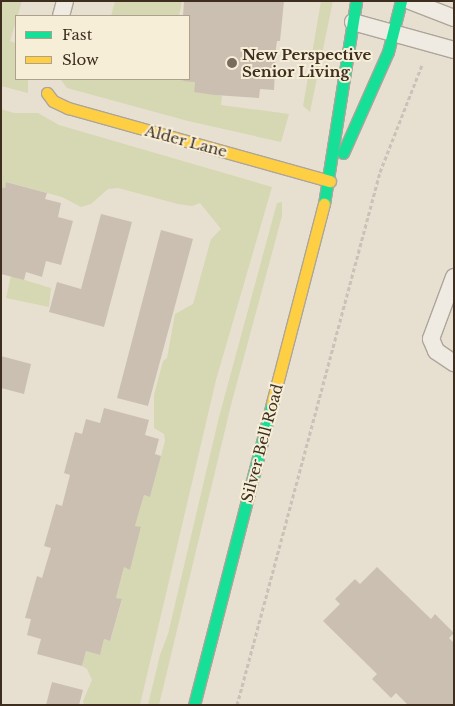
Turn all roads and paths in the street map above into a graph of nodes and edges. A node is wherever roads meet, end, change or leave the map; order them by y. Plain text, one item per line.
1 (65, 1) edge
2 (356, 1) edge
3 (401, 1) edge
4 (410, 1) edge
5 (61, 15) edge
6 (454, 18) edge
7 (353, 22) junction
8 (393, 34) junction
9 (428, 44) junction
10 (454, 50) edge
11 (46, 86) edge
12 (330, 181) junction
13 (454, 277) edge
14 (454, 363) edge
15 (194, 705) edge
16 (237, 705) edge

1 - 5 lane
2 - 7 street, Silver Bell Road
3 - 8 street, Silver Bell Road
4 - 6 lane
7 - 8 lane
7 - 12 street, Silver Bell Road
8 - 9 lane
8 - 12 street, Silver Bell Road
9 - 10 lane
9 - 16 path
11 - 12 street, Alder Lane
12 - 15 street, Silver Bell Road
13 - 14 lane

